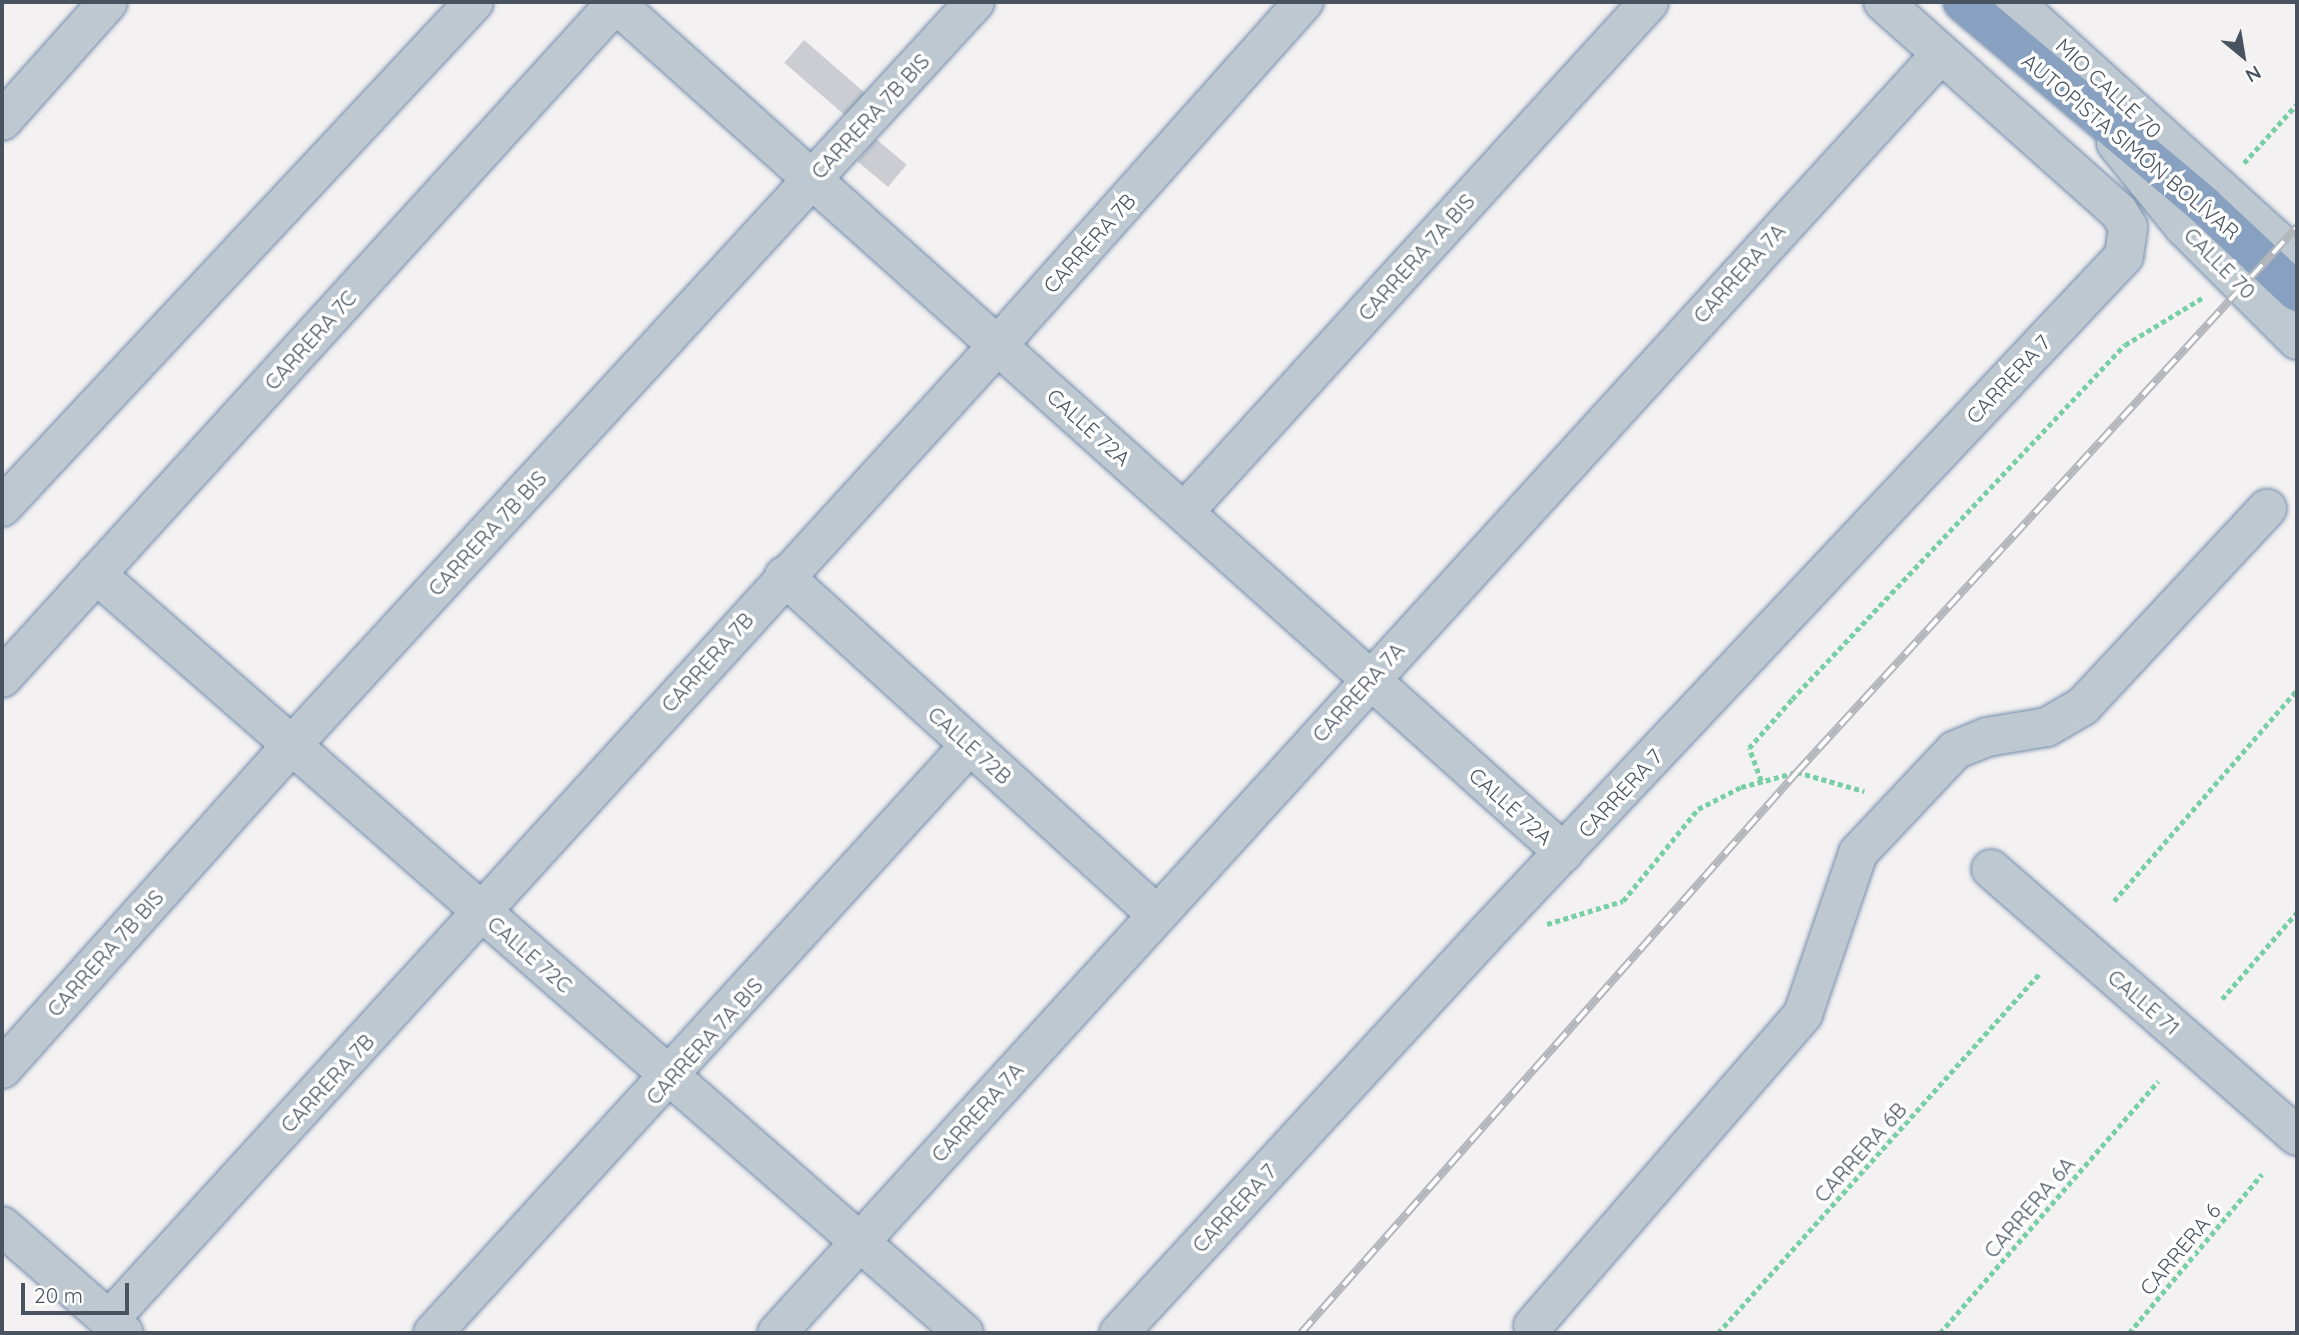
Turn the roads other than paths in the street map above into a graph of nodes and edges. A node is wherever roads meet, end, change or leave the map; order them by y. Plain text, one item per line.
1 (108, 2) edge
2 (474, 2) edge
3 (616, 2) edge
4 (975, 2) edge
5 (1304, 2) edge
6 (1649, 2) edge
7 (1883, 2) edge
8 (1963, 2) edge
9 (2014, 2) edge
10 (1941, 54) junction
11 (2095, 117) junction
12 (2, 121) edge
13 (813, 179) junction
14 (2297, 259) edge
15 (2297, 292) edge
16 (2297, 340) edge
17 (998, 345) junction
18 (2, 507) edge
19 (2267, 509) dead end
20 (1184, 512) junction
21 (96, 574) junction
22 (783, 576) junction
23 (2, 678) edge
24 (1370, 679) junction
25 (292, 745) junction
26 (970, 745) junction
27 (1564, 853) junction
28 (1991, 869) dead end
29 (483, 913) junction
30 (1156, 914) junction
31 (2, 1069) edge
32 (671, 1077) junction
33 (2297, 1136) edge
34 (2, 1226) edge
35 (860, 1242) junction
36 (1533, 1326) dead end
37 (116, 1327) edge
38 (433, 1333) edge
39 (778, 1333) edge
40 (964, 1333) edge
41 (1119, 1333) edge

1 - 12 street
2 - 18 street
3 - 13 street, CALLE 72A
3 - 21 street, CARRERA 7C
4 - 13 street, CARRERA 7B BIS
5 - 17 street, CARRERA 7B
6 - 20 street, CARRERA 7A BIS
7 - 10 street
8 - 11 highway, AUTOPISTA SIMÓN BOLÍVAR
9 - 14 street, MIO CALLE 70
10 - 24 street, CARRERA 7A
10 - 27 street, CARRERA 7
11 - 15 highway, AUTOPISTA SIMÓN BOLÍVAR
11 - 16 street, CALLE 70
13 - 17 street, CALLE 72A
13 - 25 street, CARRERA 7B BIS
17 - 20 street, CALLE 72A
17 - 22 street, CARRERA 7B
19 - 36 street
20 - 24 street, CALLE 72A
21 - 23 street, CARRERA 7C
21 - 25 street, CALLE 72C
22 - 26 street, CALLE 72B
22 - 29 street, CARRERA 7B
24 - 27 street, CALLE 72A
24 - 30 street, CARRERA 7A
25 - 29 street, CALLE 72C
25 - 31 street, CARRERA 7B BIS
26 - 30 street, CALLE 72B
26 - 32 street, CARRERA 7A BIS
27 - 41 street, CARRERA 7
28 - 33 street, CALLE 71
29 - 32 street, CALLE 72C
29 - 37 street, CARRERA 7B
30 - 35 street, CARRERA 7A
32 - 35 street, CALLE 72C
32 - 38 street, CARRERA 7A BIS
34 - 37 street
35 - 39 street, CARRERA 7A
35 - 40 street, CALLE 72C

